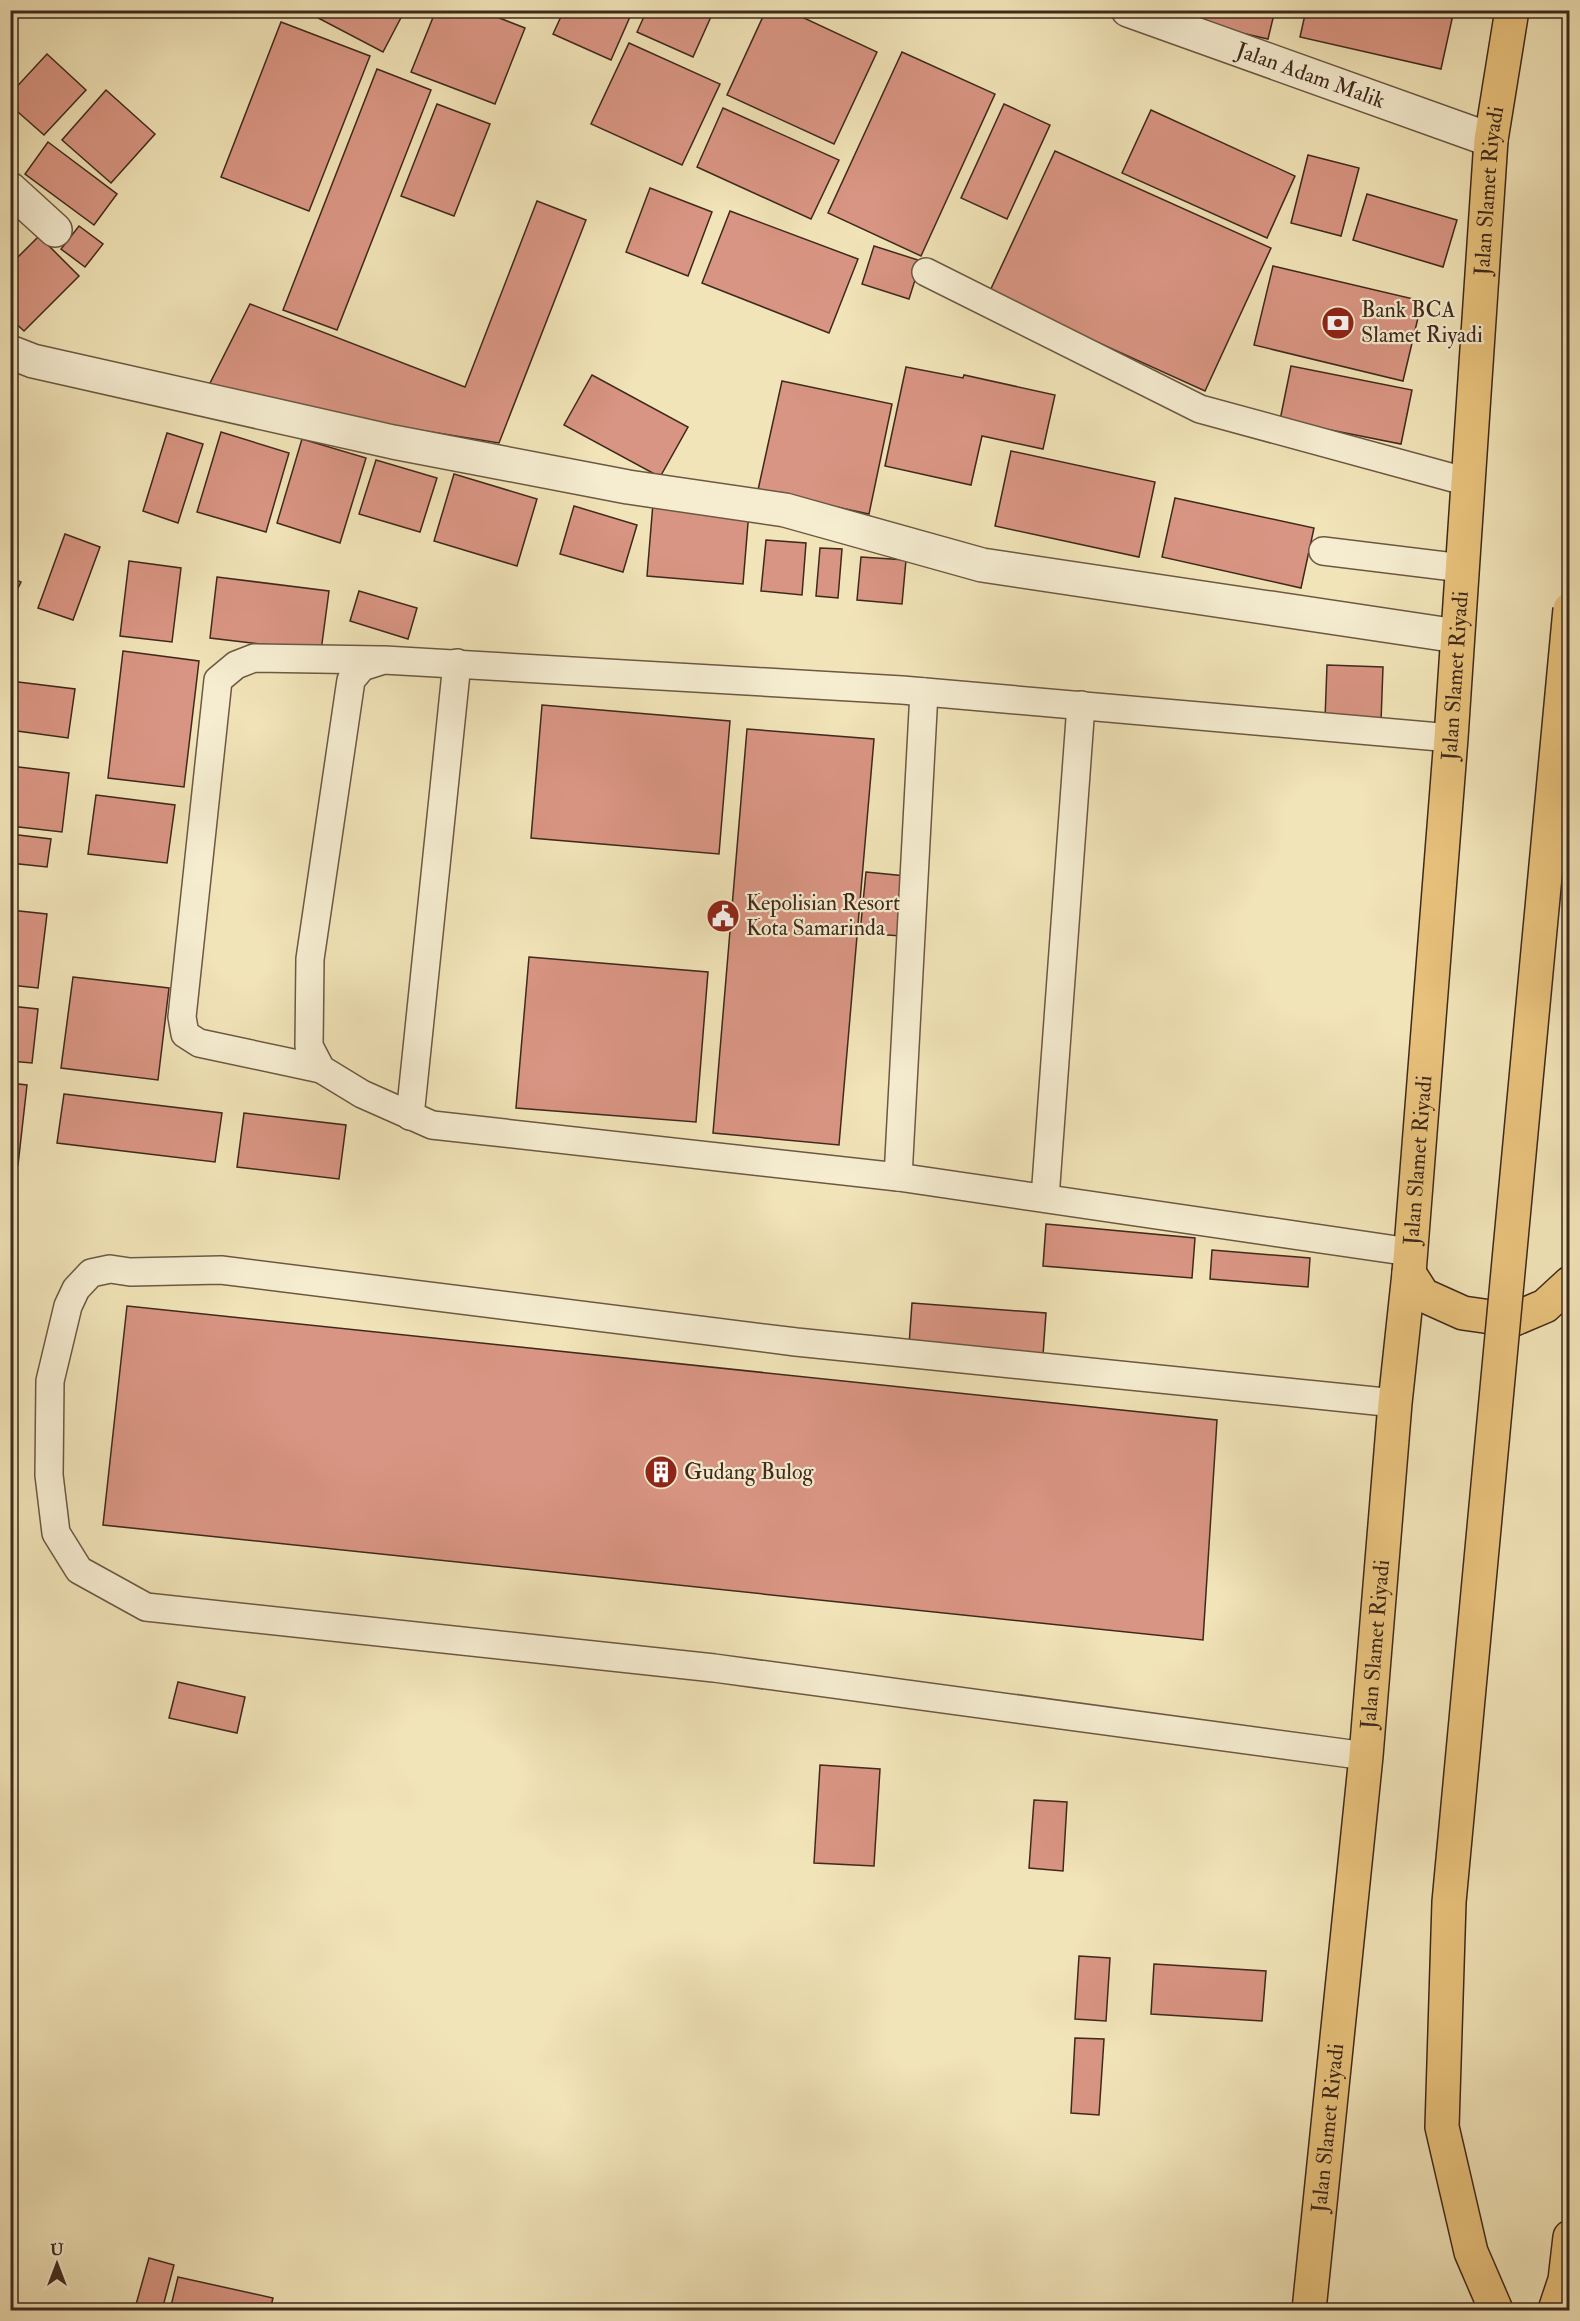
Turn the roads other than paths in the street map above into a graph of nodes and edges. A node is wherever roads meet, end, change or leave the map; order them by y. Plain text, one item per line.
1 (1128, 10) edge
2 (1512, 10) edge
3 (1491, 140) junction
4 (10, 189) edge
5 (55, 230) dead end
6 (926, 272) dead end
7 (10, 352) edge
8 (1468, 482) junction
9 (1323, 551) dead end
10 (1462, 568) junction
11 (1569, 609) edge
12 (1457, 636) junction
13 (384, 660) junction
14 (457, 663) junction
15 (924, 692) junction
16 (1082, 705) junction
17 (1451, 738) junction
18 (321, 1069) junction
19 (410, 1116) junction
20 (898, 1177) junction
21 (1045, 1198) junction
22 (1409, 1262) junction
23 (1569, 1283) edge
24 (1395, 1403) junction
25 (1366, 1756) junction
26 (1569, 2237) edge
27 (1309, 2310) edge
28 (1496, 2310) edge
29 (1555, 2310) edge

1 - 3 street, Jalan Adam Malik
2 - 3 highway, Jalan Slamet Riyadi
3 - 8 highway, Jalan Slamet Riyadi
4 - 5 street
6 - 8 lane
7 - 12 street
8 - 10 highway, Jalan Slamet Riyadi
9 - 10 lane
10 - 12 highway, Jalan Slamet Riyadi
11 - 28 highway, bridge
12 - 17 highway, Jalan Slamet Riyadi
13 - 14 lane
13 - 18 lane
13 - 18 lane
14 - 15 lane
14 - 19 lane
15 - 16 lane
15 - 20 lane
16 - 17 lane
16 - 21 lane
17 - 22 highway, Jalan Slamet Riyadi
18 - 19 lane
19 - 20 lane
20 - 21 lane
21 - 22 lane
22 - 23 highway
22 - 24 highway, Jalan Slamet Riyadi
24 - 25 highway, Jalan Slamet Riyadi
24 - 25 lane
25 - 27 highway, Jalan Slamet Riyadi
26 - 29 highway

